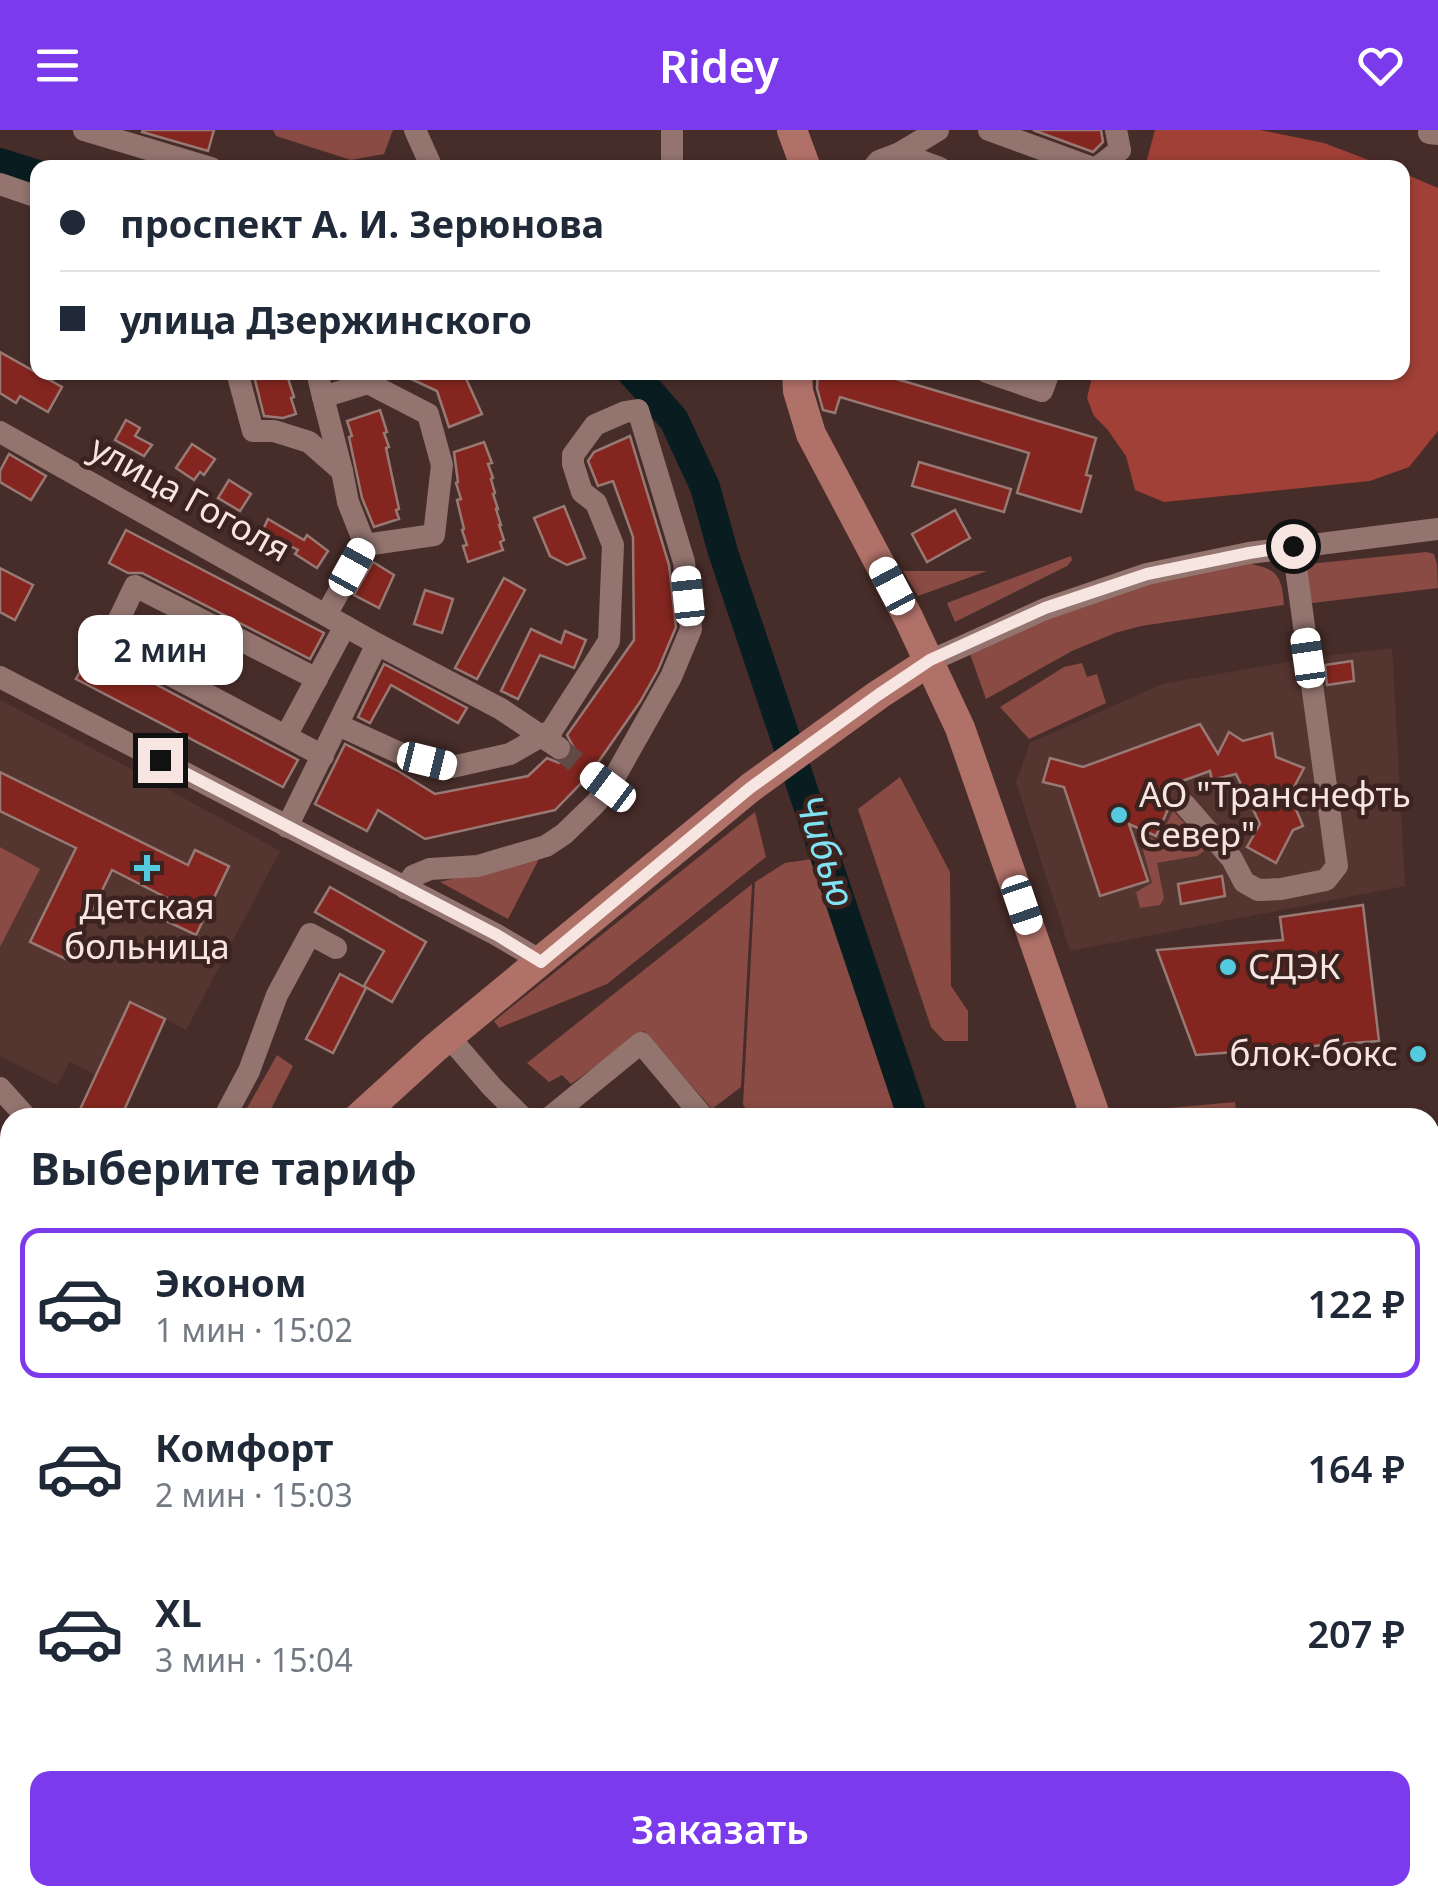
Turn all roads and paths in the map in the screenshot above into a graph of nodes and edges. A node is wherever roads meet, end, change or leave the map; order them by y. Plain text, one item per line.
1 (84, 130) edge
2 (415, 130) edge
3 (672, 130) edge
4 (792, 130) edge
5 (938, 130) edge
6 (988, 130) edge
7 (1116, 130) edge
8 (900, 152) junction
9 (184, 160) edge
10 (428, 160) edge
11 (672, 160) edge
12 (803, 160) edge
13 (882, 160) edge
14 (920, 160) edge
15 (1072, 160) edge
16 (1106, 160) edge
17 (0, 184) edge
18 (30, 194) edge
19 (240, 380) edge
20 (319, 380) edge
21 (797, 380) edge
22 (1010, 380) edge
23 (1046, 380) edge
24 (323, 397) junction
25 (0, 432) edge
26 (342, 471) junction
27 (1437, 529) edge
28 (1438, 538) edge
29 (365, 545) junction
30 (1293, 546) junction
31 (335, 620) junction
32 (378, 644) junction
33 (930, 660) junction
34 (0, 677) edge
35 (316, 680) junction
36 (338, 725) junction
37 (286, 736) junction
38 (550, 742) junction
39 (323, 756) junction
40 (1185, 805) dead end
41 (287, 827) junction
42 (406, 888) junction
43 (336, 948) dead end
44 (541, 962) junction
45 (450, 1037) junction
46 (0, 1088) edge
47 (19, 1108) edge
48 (230, 1108) edge
49 (369, 1108) edge
50 (505, 1108) edge
51 (561, 1108) edge
52 (696, 1108) edge
53 (1093, 1108) edge

1 - 9 street
2 - 10 street
3 - 11 street
4 - 12 main road
5 - 8 street
6 - 15 street
7 - 16 street
8 - 13 street
8 - 14 street
17 - 18 street
19 - 26 street
20 - 24 street
21 - 33 main road
22 - 23 street
24 - 26 street
24 - 29 street
25 - 31 street, улица Гоголя
26 - 29 street
27 - 28 street
27 - 30 street
29 - 31 street
30 - 33 street
30 - 40 street
31 - 32 street, улица Гоголя
31 - 35 street
32 - 36 street
32 - 38 street, улица Гоголя
33 - 44 main road
33 - 53 main road
34 - 41 street
35 - 37 street
35 - 37 street
36 - 38 street
36 - 39 street
37 - 39 street
38 - 42 street
39 - 41 street
41 - 42 street
42 - 44 street
43 - 48 street
44 - 45 main road
45 - 49 main road
45 - 50 street
46 - 47 street
51 - 52 street

